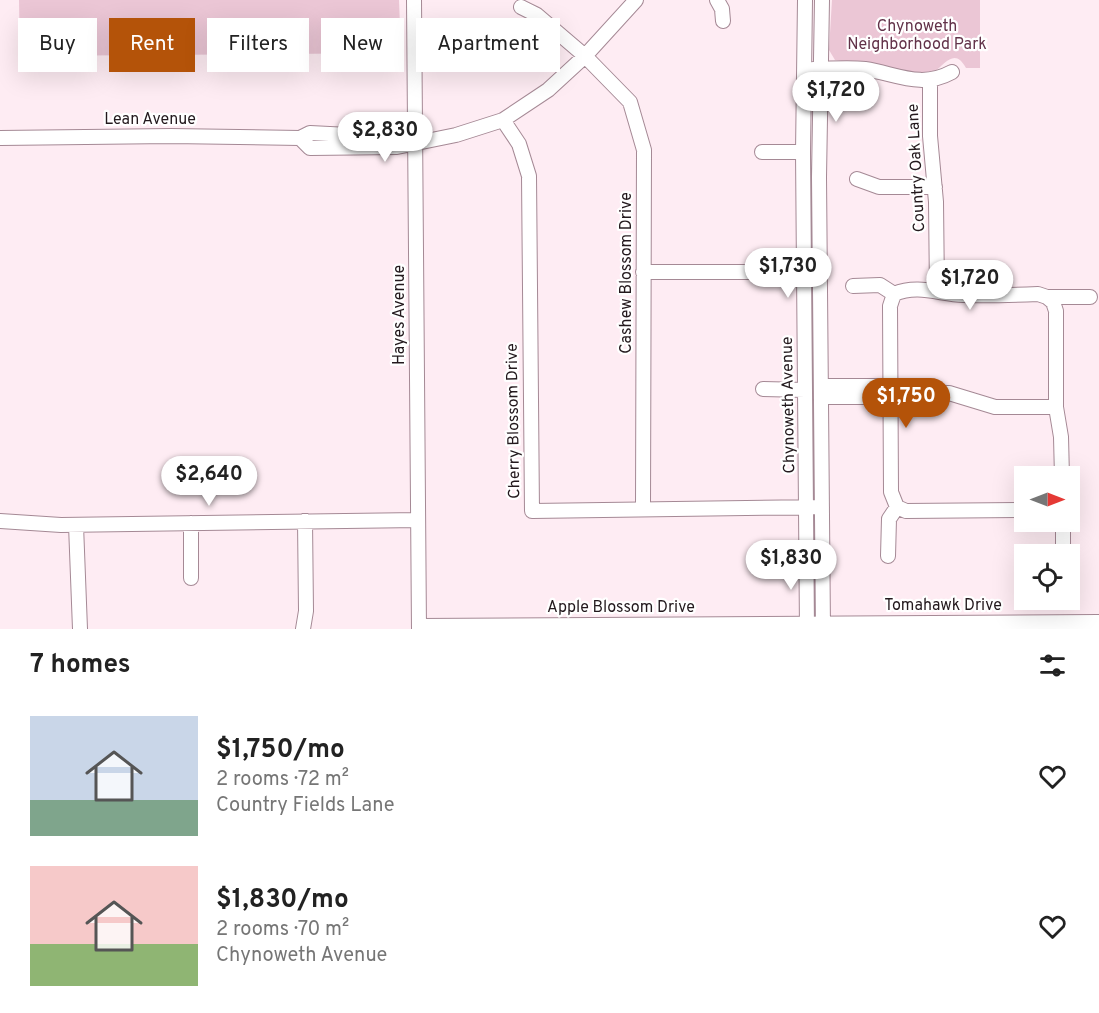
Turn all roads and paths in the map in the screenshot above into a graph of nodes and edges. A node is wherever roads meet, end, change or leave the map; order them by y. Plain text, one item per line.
1 (414, 0) edge
2 (636, 0) edge
3 (717, 0) edge
4 (806, 0) edge
5 (822, 0) edge
6 (521, 7) dead end
7 (723, 21) dead end
8 (585, 56) junction
9 (804, 69) junction
10 (821, 69) junction
11 (952, 72) dead end
12 (930, 80) junction
13 (503, 120) junction
14 (0, 138) edge
15 (415, 142) junction
16 (762, 152) dead end
17 (803, 152) junction
18 (857, 179) dead end
19 (934, 187) junction
20 (643, 272) junction
21 (804, 272) junction
22 (820, 272) junction
23 (854, 286) dead end
24 (937, 291) junction
25 (894, 294) junction
26 (1047, 297) junction
27 (1090, 297) dead end
28 (763, 389) dead end
29 (805, 390) junction
30 (821, 392) junction
31 (889, 392) junction
32 (1056, 407) junction
33 (1062, 466) edge
34 (806, 507) junction
35 (822, 507) junction
36 (897, 507) junction
37 (643, 509) junction
38 (1014, 510) edge
39 (418, 520) junction
40 (0, 521) edge
41 (305, 521) junction
42 (190, 523) junction
43 (76, 525) junction
44 (888, 556) dead end
45 (191, 578) dead end
46 (1099, 621) edge
47 (807, 626) edge
48 (823, 626) edge
49 (419, 627) edge
50 (530, 627) edge
51 (80, 629) edge
52 (303, 629) edge

1 - 15 street, Hayes Avenue
2 - 8 street, Lean Avenue
3 - 7 street
4 - 9 street, Chynoweth Avenue
5 - 10 street, Chynoweth Avenue
6 - 8 street, Cashew Blossom Drive
8 - 13 street, Lean Avenue
8 - 20 street, Cashew Blossom Drive
9 - 10 street
9 - 17 street, Chynoweth Avenue
10 - 12 street
10 - 22 street, Chynoweth Avenue
11 - 12 street
12 - 19 street, Country Oak Lane
13 - 15 street, Lean Avenue
13 - 37 street, Cherry Blossom Drive
14 - 15 street, Lean Avenue
15 - 39 street, Hayes Avenue
16 - 17 street
17 - 21 street, Chynoweth Avenue
18 - 19 street
19 - 24 street, Country Oak Lane
20 - 21 street
20 - 37 street, Cashew Blossom Drive
21 - 22 street
21 - 29 street, Chynoweth Avenue
22 - 30 street, Chynoweth Avenue
23 - 25 street
24 - 25 street
24 - 26 street
25 - 31 street
26 - 27 street
26 - 32 street
28 - 29 street
29 - 34 street, Chynoweth Avenue
30 - 31 street
30 - 35 street, Chynoweth Avenue
31 - 32 street
31 - 36 street
32 - 33 street
34 - 35 street, Cherry Blossom Drive
34 - 37 street, Cherry Blossom Drive
34 - 47 street, Chynoweth Avenue
35 - 48 street, Chynoweth Avenue
36 - 38 street
36 - 44 street
39 - 41 street
39 - 49 street, Hayes Avenue
40 - 43 street
41 - 42 street
41 - 52 street
42 - 43 street
42 - 45 street
43 - 51 street
46 - 48 street, Tomahawk Drive
47 - 48 street, Apple Blossom Drive
47 - 50 street, Apple Blossom Drive
49 - 50 street, Apple Blossom Drive

